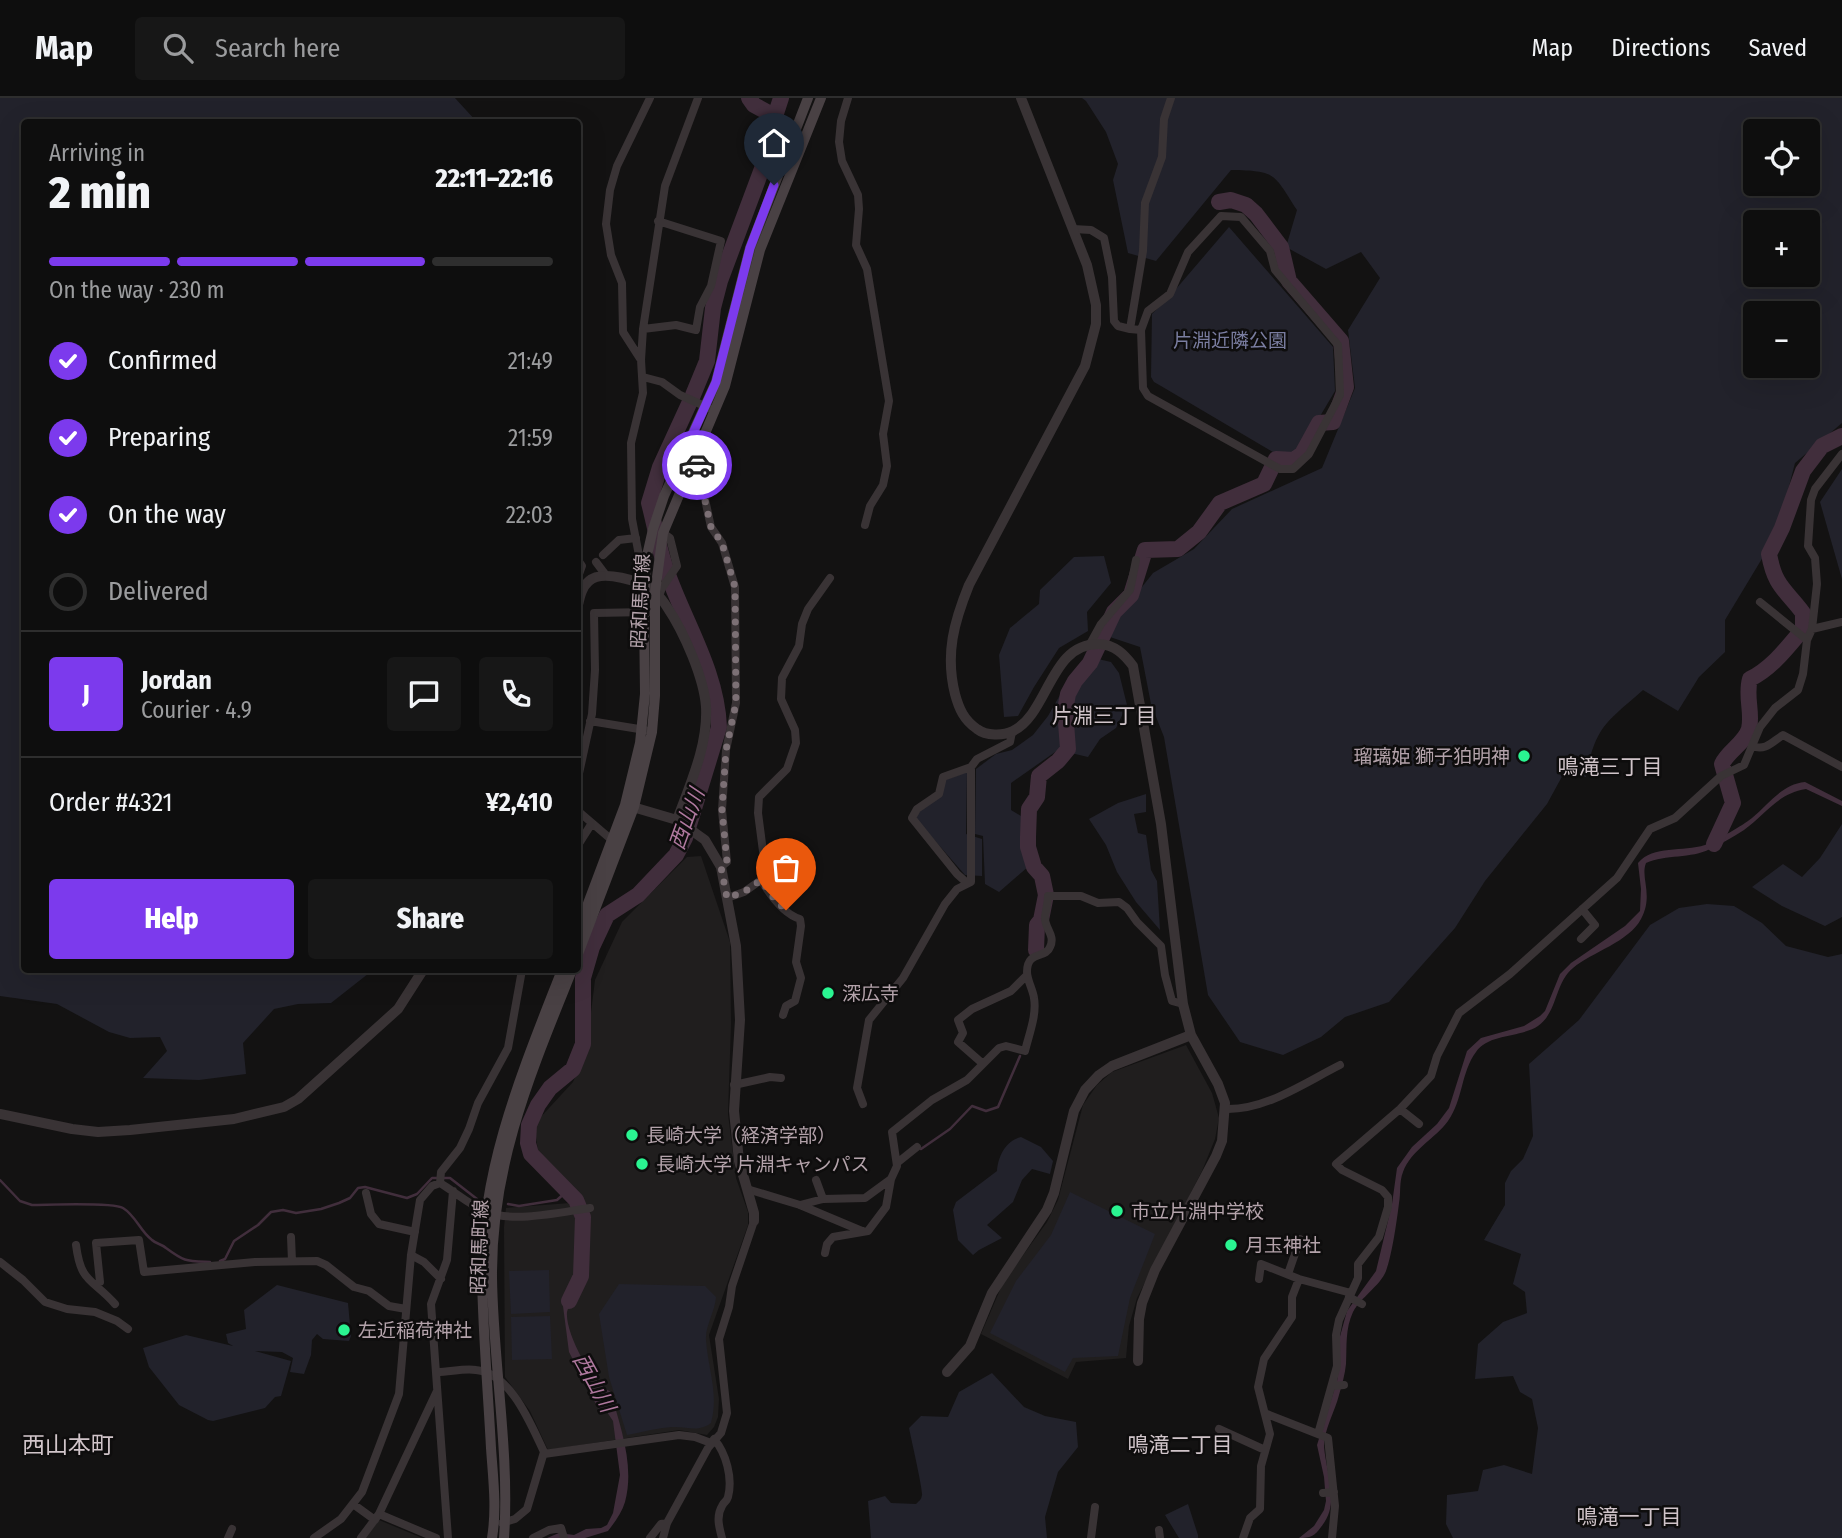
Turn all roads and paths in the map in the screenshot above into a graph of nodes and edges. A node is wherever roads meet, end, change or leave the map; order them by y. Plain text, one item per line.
1 (650, 98) edge
2 (698, 98) edge
3 (808, 98) edge
4 (821, 98) edge
5 (848, 98) edge
6 (1021, 98) edge
7 (1171, 98) edge
8 (658, 221) junction
9 (1073, 229) junction
10 (643, 329) junction
11 (1130, 329) junction
12 (1141, 330) junction
13 (641, 360) junction
14 (643, 377) junction
15 (706, 407) junction
16 (1842, 454) edge
17 (689, 456) junction
18 (866, 525) dead end
19 (663, 533) junction
20 (636, 538) junction
21 (1136, 560) dead end
22 (605, 574) junction
23 (830, 578) dead end
24 (656, 589) junction
25 (581, 597) edge
26 (1760, 602) dead end
27 (649, 612) junction
28 (1842, 622) edge
29 (1812, 629) junction
30 (1805, 638) junction
31 (1090, 644) junction
32 (590, 721) junction
33 (647, 731) junction
34 (1012, 732) junction
35 (1752, 746) junction
36 (581, 764) edge
37 (971, 767) junction
38 (1842, 767) edge
39 (630, 806) junction
40 (581, 814) edge
41 (677, 820) junction
42 (592, 823) junction
43 (581, 840) edge
44 (616, 842) junction
45 (721, 867) junction
46 (761, 880) junction
47 (967, 883) junction
48 (727, 898) junction
49 (1582, 909) junction
50 (581, 923) edge
51 (1581, 939) dead end
52 (581, 945) edge
53 (421, 973) edge
54 (521, 973) edge
55 (561, 973) edge
56 (571, 973) edge
57 (1027, 976) junction
58 (1183, 1004) junction
59 (783, 1015) dead end
60 (1191, 1035) junction
61 (982, 1063) junction
62 (1340, 1065) dead end
63 (781, 1078) dead end
64 (734, 1085) junction
65 (863, 1104) dead end
66 (1226, 1109) junction
67 (1400, 1109) junction
68 (0, 1114) edge
69 (1419, 1124) dead end
70 (918, 1147) dead end
71 (897, 1163) junction
72 (440, 1180) junction
73 (816, 1180) dead end
74 (891, 1180) junction
75 (747, 1189) junction
76 (453, 1191) junction
77 (366, 1193) dead end
78 (823, 1199) junction
79 (800, 1205) junction
80 (590, 1208) dead end
81 (490, 1213) junction
82 (754, 1221) joint
83 (862, 1231) junction
84 (415, 1232) junction
85 (291, 1237) dead end
86 (1300, 1238) dead end
87 (76, 1245) dead end
88 (825, 1253) dead end
89 (411, 1255) junction
90 (292, 1261) junction
91 (0, 1262) edge
92 (1288, 1274) junction
93 (440, 1279) junction
94 (1259, 1279) dead end
95 (1299, 1279) junction
96 (100, 1282) dead end
97 (1354, 1299) junction
98 (115, 1304) dead end
99 (406, 1309) junction
100 (128, 1329) dead end
101 (1348, 1350) dead end
102 (1336, 1351) junction
103 (1138, 1361) dead end
104 (438, 1372) junction
105 (947, 1372) dead end
106 (488, 1373) junction
107 (498, 1380) junction
108 (1344, 1385) dead end
109 (1333, 1386) junction
110 (438, 1388) junction
111 (1267, 1414) junction
112 (1219, 1429) dead end
113 (1318, 1434) junction
114 (713, 1441) junction
115 (1265, 1450) junction
116 (544, 1454) junction
117 (1334, 1492) junction
118 (1323, 1493) dead end
119 (353, 1504) junction
120 (1095, 1507) dead end
121 (377, 1517) junction
122 (500, 1523) junction
123 (667, 1523) junction
124 (232, 1529) dead end
125 (228, 1538) edge
126 (314, 1538) edge
127 (360, 1538) edge
128 (436, 1538) edge
129 (448, 1538) edge
130 (492, 1538) edge
131 (504, 1538) edge
132 (533, 1538) edge
133 (564, 1538) edge
134 (650, 1538) edge
135 (663, 1538) edge
136 (722, 1538) edge
137 (1091, 1538) edge
138 (1243, 1538) edge
139 (1332, 1538) edge

1 - 13 street
2 - 8 street
3 - 15 main road, 昭和馬町線
4 - 15 main road, 昭和馬町線
5 - 18 street
6 - 9 street
7 - 11 street
8 - 10 street
8 - 10 street
9 - 11 street
9 - 34 street
10 - 13 street
11 - 12 street
12 - 12 street
13 - 14 street
14 - 15 street
14 - 20 street
15 - 17 main road, 昭和馬町線
16 - 29 street
17 - 19 main road, 昭和馬町線
17 - 24 main road, 昭和馬町線
17 - 45 street
19 - 24 main road, 昭和馬町線
19 - 24 street
20 - 22 street
20 - 24 street
21 - 31 street
22 - 24 street
22 - 25 street
23 - 46 street
24 - 27 main road, 昭和馬町線
24 - 27 street
24 - 41 street
26 - 30 street
27 - 32 street
27 - 33 main road, 昭和馬町線
28 - 29 street
29 - 30 street
30 - 35 street
31 - 34 street
31 - 58 street
32 - 33 street
32 - 36 street
33 - 39 main road, 昭和馬町線
34 - 37 street
35 - 38 street
35 - 49 street
37 - 47 street
37 - 47 street
39 - 41 street
39 - 44 main road, 昭和馬町線
40 - 42 street
41 - 45 street
42 - 43 street
42 - 44 street
44 - 50 main road, 昭和馬町線
44 - 52 main road, 昭和馬町線
45 - 48 street
46 - 48 street
46 - 59 street
47 - 65 street
48 - 64 street
49 - 51 street
49 - 67 street
53 - 68 street
54 - 72 street
55 - 81 main road, 昭和馬町線
56 - 81 main road, 昭和馬町線
57 - 58 street
57 - 61 street
57 - 61 street
58 - 60 street
60 - 66 street
60 - 105 street
61 - 71 street
62 - 66 street
63 - 64 street
64 - 75 street
66 - 103 street
67 - 69 street
67 - 97 street
70 - 71 street
71 - 74 street
72 - 76 street
72 - 84 street
73 - 78 street
74 - 78 street
74 - 83 street
75 - 79 street
75 - 82 street
76 - 81 street
76 - 93 street
77 - 84 street
78 - 79 street
79 - 83 street
80 - 81 street
81 - 106 main road, 昭和馬町線
81 - 107 main road, 昭和馬町線
82 - 114 street
83 - 88 street
84 - 89 street
85 - 90 street
86 - 92 street
87 - 98 street
89 - 93 street
89 - 99 street
90 - 96 street
90 - 99 street
91 - 100 street
92 - 94 street
92 - 95 street
93 - 104 street
95 - 97 street
95 - 111 street
97 - 102 street
99 - 119 street
101 - 102 street
102 - 109 street
104 - 106 street
104 - 110 street
106 - 107 street
106 - 122 main road, 昭和馬町線
107 - 116 street
107 - 122 main road, 昭和馬町線
108 - 109 street
109 - 113 street
110 - 121 street
110 - 129 street
111 - 113 street
111 - 115 street
112 - 115 street
113 - 117 street
114 - 116 street
114 - 123 street
114 - 136 street
115 - 138 street
116 - 122 street
117 - 118 street
117 - 139 street
119 - 121 street
119 - 126 street
120 - 137 street
121 - 127 street
121 - 128 street
122 - 130 main road, 昭和馬町線
122 - 131 main road, 昭和馬町線
123 - 134 street
123 - 135 street
124 - 125 street
132 - 133 street

